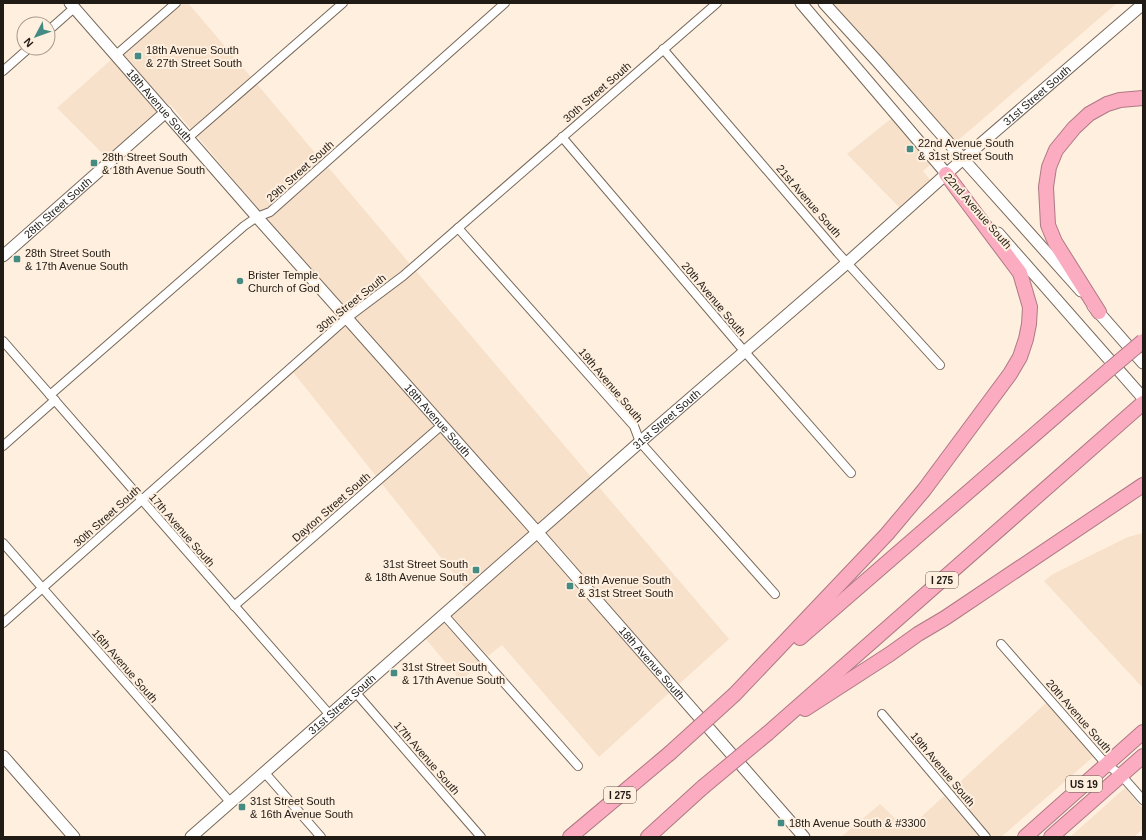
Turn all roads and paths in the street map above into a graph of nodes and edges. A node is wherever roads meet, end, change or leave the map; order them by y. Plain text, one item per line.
1 (176, 3) edge
2 (343, 3) edge
3 (505, 3) edge
4 (717, 3) edge
5 (801, 3) edge
6 (824, 3) edge
7 (1143, 4) edge
8 (72, 5) edge
9 (56, 22) edge
10 (664, 49) junction
11 (116, 55) junction
12 (20, 56) edge
13 (3, 71) edge
14 (1143, 98) edge
15 (166, 112) junction
16 (562, 137) junction
17 (188, 138) junction
18 (962, 159) junction
19 (946, 174) junction
20 (257, 217) junction
21 (458, 228) junction
22 (3, 256) edge
23 (847, 263) junction
24 (1099, 312) junction
25 (347, 318) junction
26 (3, 341) edge
27 (1143, 341) edge
28 (745, 352) junction
29 (1143, 363) edge
30 (940, 365) dead end
31 (52, 397) junction
32 (1143, 398) edge
33 (1143, 403) edge
34 (442, 425) junction
35 (640, 442) junction
36 (3, 446) edge
37 (851, 472) dead end
38 (1143, 485) edge
39 (142, 500) junction
40 (538, 533) junction
41 (3, 543) edge
42 (43, 588) junction
43 (776, 594) dead end
44 (234, 606) junction
45 (444, 615) junction
46 (3, 623) edge
47 (1001, 644) dead end
48 (356, 693) junction
49 (735, 694) junction
50 (882, 714) dead end
51 (330, 715) junction
52 (1143, 732) edge
53 (768, 733) junction
54 (3, 756) edge
55 (1143, 756) edge
56 (1106, 764) junction
57 (578, 766) dead end
58 (265, 773) junction
59 (1121, 775) junction
60 (1143, 800) edge
61 (231, 803) junction
62 (74, 837) edge
63 (191, 837) edge
64 (322, 837) edge
65 (481, 837) edge
66 (570, 837) edge
67 (648, 837) edge
68 (804, 837) edge
69 (986, 837) edge
70 (1025, 837) edge
71 (1052, 837) edge

1 - 11 street
2 - 17 street
3 - 20 street, 29th Street South
4 - 10 street, 30th Street South
5 - 19 street, 22nd Avenue South
6 - 18 street, 22nd Avenue South
7 - 18 street, 31st Street South
8 - 9 street
8 - 11 street, 18th Avenue South
10 - 16 street, 30th Street South
10 - 23 street, 21st Avenue South
11 - 15 street, 18th Avenue South
12 - 13 street
14 - 24 highway
15 - 17 street, 18th Avenue South
15 - 22 street, 28th Street South
16 - 21 street, 30th Street South
16 - 28 street, 20th Avenue South
17 - 20 street, 18th Avenue South
18 - 19 street, 31st Street South
18 - 24 street, 22nd Avenue South
19 - 23 street, 31st Street South
19 - 32 street, 22nd Avenue South
19 - 49 highway
20 - 25 street, 18th Avenue South
20 - 31 street, 29th Street South
21 - 25 street, 30th Street South
21 - 35 street, 19th Avenue South
23 - 28 street, 31st Street South
23 - 30 street, 21st Avenue South
24 - 29 street, 22nd Avenue South
25 - 34 street, 18th Avenue South
25 - 39 street, 30th Street South
26 - 31 street, 17th Avenue South
27 - 49 highway, I 275, bridge
28 - 35 street, 31st Street South
28 - 37 street, 20th Avenue South
31 - 36 street, 29th Street South
31 - 39 street, 17th Avenue South
33 - 53 highway, I 275
34 - 40 street, 18th Avenue South
34 - 44 street, Dayton Street South
35 - 40 street, 31st Street South
35 - 43 street, 19th Avenue South
38 - 53 highway
39 - 42 street, 30th Street South
39 - 44 street, 17th Avenue South
40 - 45 street, 31st Street South
40 - 68 street, 18th Avenue South
41 - 42 street, 16th Avenue South
42 - 46 street, 30th Street South
42 - 61 street, 16th Avenue South
44 - 51 street, 17th Avenue South
45 - 48 street, 31st Street South
45 - 57 street
47 - 56 street, 20th Avenue South
48 - 51 street, 31st Street South
48 - 65 street, 17th Avenue South
49 - 66 highway, I 275, bridge
50 - 69 street, 19th Avenue South
51 - 58 street, 31st Street South
52 - 56 highway, US 19
53 - 67 highway, I 275, bridge
54 - 62 street
55 - 59 highway, US 19
56 - 59 street, 20th Avenue South
56 - 70 highway, US 19
58 - 61 street, 31st Street South
58 - 64 street
59 - 60 street, 20th Avenue South
59 - 71 highway, US 19
61 - 63 street, 31st Street South

